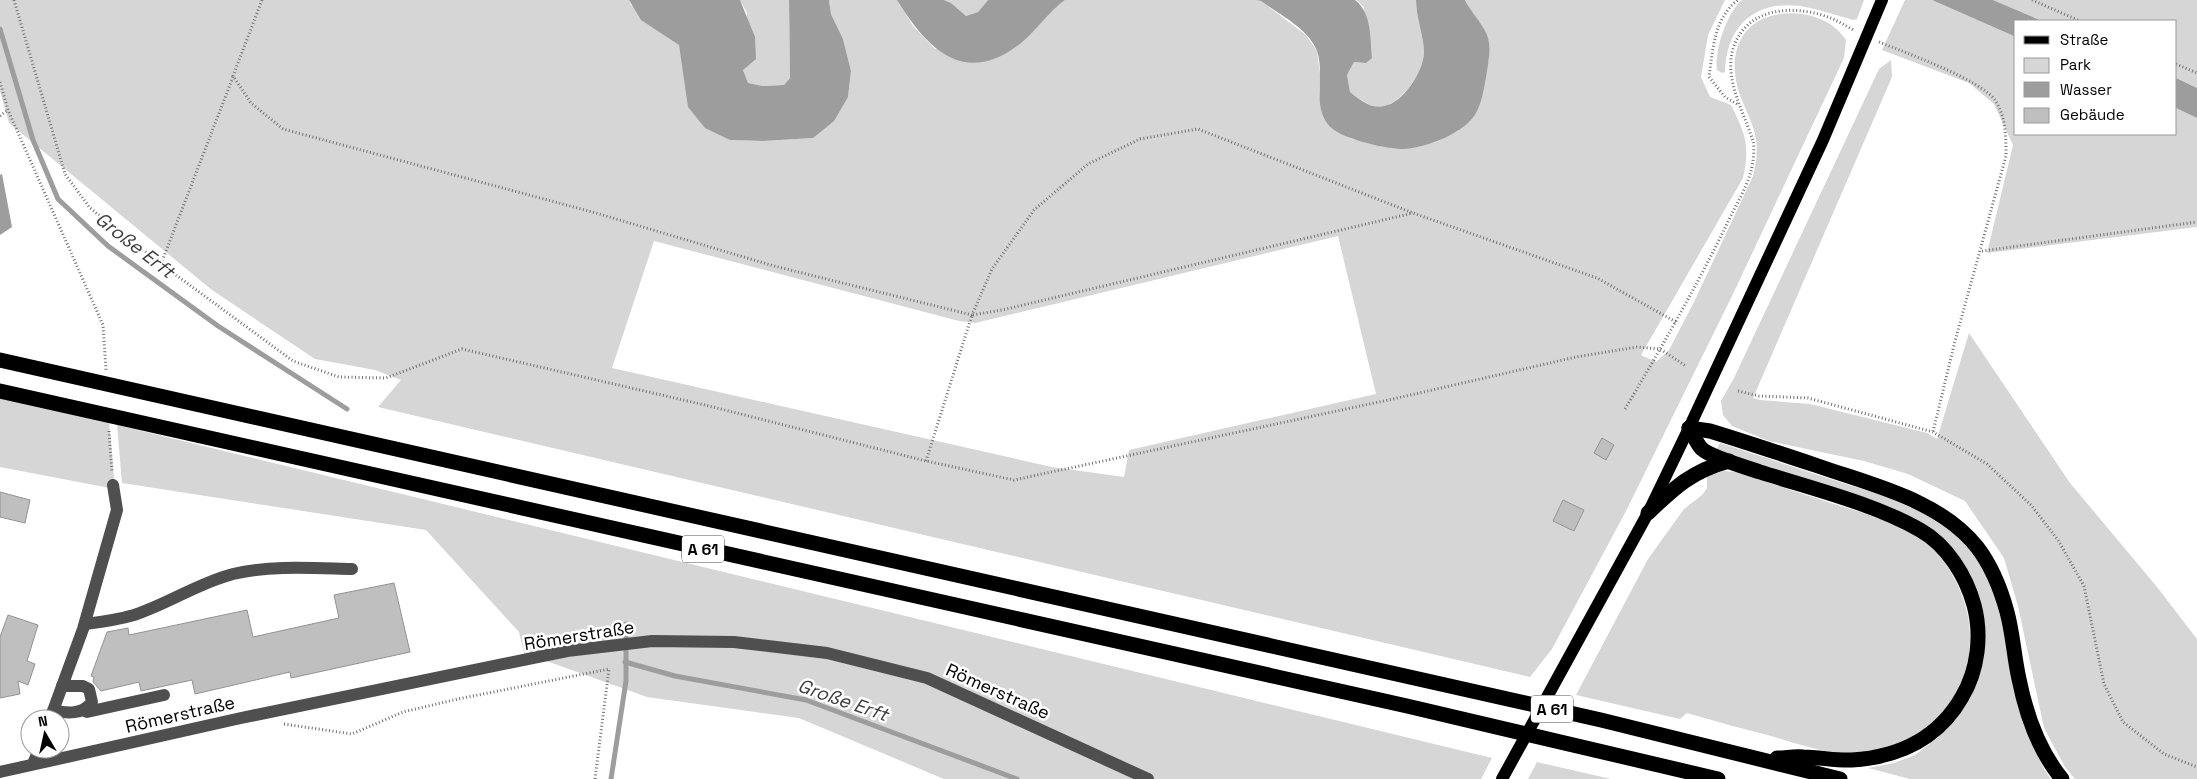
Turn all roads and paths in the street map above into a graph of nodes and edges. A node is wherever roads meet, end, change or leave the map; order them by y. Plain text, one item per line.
1 (14, 0) edge
2 (262, 0) edge
3 (1738, 0) edge
4 (1882, 0) edge
5 (2032, 0) edge
6 (2078, 20) edge
7 (1867, 37) junction
8 (2177, 64) edge
9 (2197, 73) edge
10 (233, 76) junction
11 (0, 82) edge
12 (1738, 104) junction
13 (8, 110) junction
14 (0, 116) edge
15 (1413, 213) junction
16 (2197, 222) edge
17 (1982, 251) junction
18 (161, 264) junction
19 (972, 315) junction
20 (1676, 322) junction
21 (103, 325) dead end
22 (1660, 349) junction
23 (0, 360) edge
24 (1686, 366) dead end
25 (0, 391) edge
26 (1738, 391) dead end
27 (1625, 409) dead end
28 (1689, 428) junction
29 (1933, 432) junction
30 (926, 460) junction
31 (1729, 461) junction
32 (113, 485) dead end
33 (1648, 513) junction
34 (352, 569) dead end
35 (85, 624) junction
36 (62, 686) junction
37 (164, 695) dead end
38 (53, 709) edge
39 (83, 710) junction
40 (70, 712) edge
41 (278, 724) dead end
42 (35, 759) edge
43 (1764, 759) junction
44 (33, 764) junction
45 (2197, 767) edge
46 (0, 772) edge
47 (1505, 774) edge
48 (595, 779) edge
49 (1148, 779) edge
50 (1718, 779) edge
51 (1840, 779) edge
52 (2062, 779) edge

1 - 18 path
2 - 10 path
3 - 12 path
4 - 7 main road
5 - 6 path
7 - 12 path
7 - 17 path
7 - 28 main road
8 - 9 path
10 - 18 path
10 - 19 path
11 - 13 path
12 - 20 path
13 - 14 path
13 - 21 path
15 - 19 path
15 - 19 path
15 - 20 path
16 - 17 path
17 - 29 path
18 - 30 path
19 - 30 path
20 - 22 path
22 - 24 path
22 - 27 path
22 - 30 path
23 - 43 highway, A 61
25 - 50 highway, A 61
26 - 29 path
28 - 31 highway
28 - 33 main road
28 - 52 highway
29 - 45 path
31 - 33 highway
31 - 43 highway
32 - 35 street
33 - 47 main road
34 - 35 street
35 - 36 street
36 - 38 street
36 - 39 street
37 - 39 street
39 - 40 street
41 - 48 path
42 - 44 street
43 - 51 highway, A 61
44 - 46 street, Römerstraße
44 - 49 street, Römerstraße

